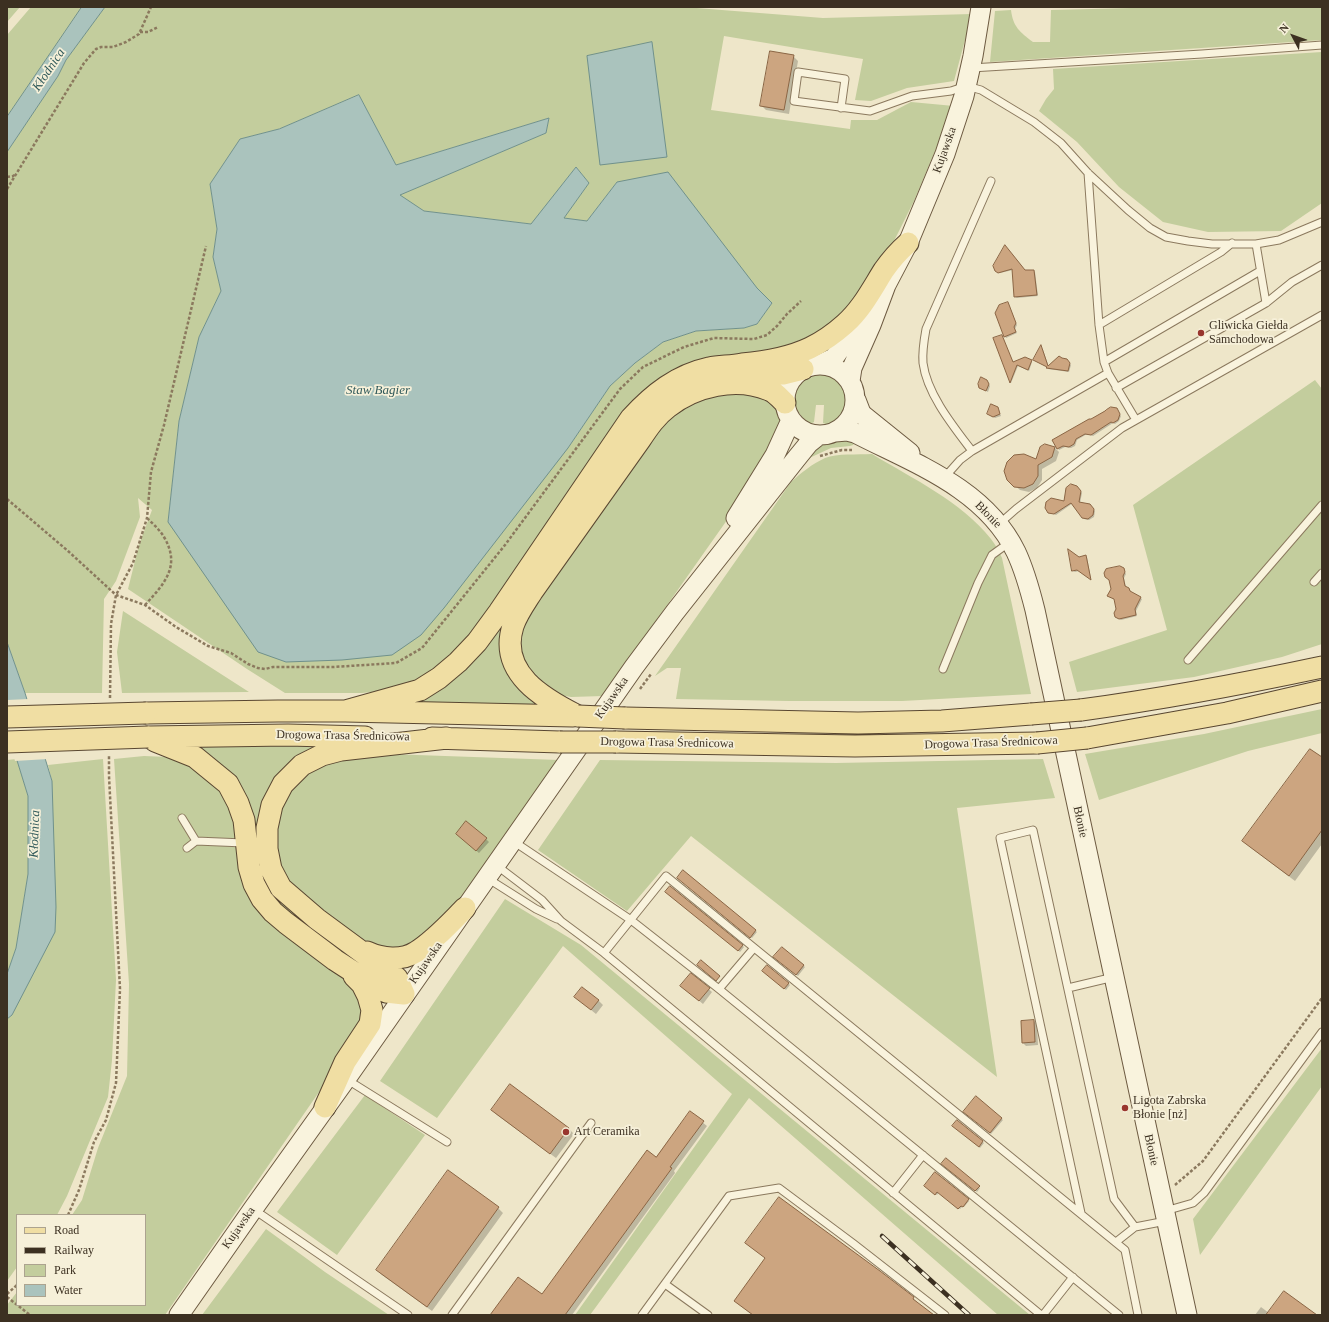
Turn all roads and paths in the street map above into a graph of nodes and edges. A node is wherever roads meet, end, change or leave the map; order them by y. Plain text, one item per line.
1 (151, 7) edge
2 (981, 7) edge
3 (158, 27) dead end
4 (140, 32) junction
5 (1322, 45) edge
6 (968, 77) junction
7 (841, 108) junction
8 (17, 173) junction
9 (1088, 173) junction
10 (7, 177) edge
11 (991, 181) dead end
12 (7, 189) edge
13 (1322, 222) edge
14 (908, 242) junction
15 (1232, 243) junction
16 (1256, 244) junction
17 (206, 246) dead end
18 (1322, 265) edge
19 (1260, 271) junction
20 (886, 285) junction
21 (801, 301) dead end
22 (1266, 303) junction
23 (1322, 315) edge
24 (1099, 325) junction
25 (1104, 362) junction
26 (812, 367) junction
27 (710, 368) junction
28 (1108, 373) junction
29 (850, 381) junction
30 (1116, 388) junction
31 (856, 400) junction
32 (788, 412) junction
33 (1136, 420) junction
34 (827, 434) junction
35 (854, 450) dead end
36 (972, 451) junction
37 (817, 457) dead end
38 (937, 474) junction
39 (7, 499) edge
40 (1322, 505) edge
41 (147, 518) junction
42 (999, 524) junction
43 (1011, 542) junction
44 (1322, 573) edge
45 (1314, 582) dead end
46 (116, 595) junction
47 (145, 605) junction
48 (675, 612) junction
49 (1322, 656) edge
50 (1188, 660) dead end
51 (1322, 667) edge
52 (654, 669) dead end
53 (943, 669) dead end
54 (1242, 684) junction
55 (1322, 691) edge
56 (636, 695) dead end
57 (110, 705) dead end
58 (345, 711) junction
59 (578, 716) junction
60 (7, 718) edge
61 (148, 737) junction
62 (447, 738) junction
63 (7, 742) edge
64 (109, 752) dead end
65 (182, 818) dead end
66 (196, 841) junction
67 (513, 841) junction
68 (246, 843) junction
69 (187, 848) dead end
70 (491, 871) junction
71 (465, 908) junction
72 (631, 920) junction
73 (561, 921) junction
74 (349, 943) junction
75 (754, 948) junction
76 (604, 953) junction
77 (335, 960) junction
78 (1114, 977) junction
79 (1068, 988) junction
80 (719, 989) junction
81 (404, 994) junction
82 (1322, 998) edge
83 (1322, 1032) edge
84 (346, 1079) junction
85 (325, 1107) junction
86 (591, 1123) dead end
87 (446, 1142) dead end
88 (923, 1155) junction
89 (1173, 1187) dead end
90 (893, 1193) junction
91 (253, 1208) junction
92 (1081, 1213) junction
93 (68, 1214) edge
94 (1166, 1216) junction
95 (1135, 1227) junction
96 (1116, 1242) junction
97 (1073, 1278) junction
98 (665, 1284) junction
99 (16, 1286) edge
100 (7, 1296) edge
101 (16, 1303) edge
102 (19, 1306) edge
103 (30, 1315) edge
104 (179, 1315) edge
105 (408, 1315) edge
106 (452, 1315) edge
107 (642, 1315) edge
108 (708, 1315) edge
109 (945, 1315) edge
110 (1042, 1315) edge
111 (1119, 1315) edge
112 (1138, 1315) edge
113 (1187, 1315) edge

1 - 4 path
2 - 6 street, Kujawska
3 - 4 path
4 - 8 path
5 - 6 lane
6 - 7 lane
6 - 9 lane
6 - 14 street, Kujawska
7 - 7 lane
8 - 10 path
8 - 12 path
9 - 15 lane
9 - 24 lane
11 - 36 lane
13 - 16 lane
14 - 20 street, Kujawska
14 - 27 main road
15 - 16 lane
15 - 24 lane
16 - 19 lane
17 - 41 path
18 - 22 lane
19 - 22 lane
19 - 25 lane
20 - 26 street, Kujawska
20 - 29 street, Kujawska
21 - 47 path
22 - 30 lane
23 - 33 lane
24 - 25 lane
25 - 28 lane
26 - 27 main road
26 - 29 street
26 - 32 street
27 - 58 main road
28 - 30 lane
28 - 36 lane
29 - 31 street
30 - 33 lane
31 - 34 street
31 - 38 street, Błonie
32 - 34 street
32 - 48 street, Kujawska
32 - 59 main road
33 - 42 lane
34 - 38 street, Błonie
34 - 48 street, Kujawska
35 - 37 path
36 - 38 lane
38 - 42 street, Błonie
39 - 46 path
40 - 50 lane
41 - 46 path
41 - 47 path
42 - 43 street, Błonie
43 - 53 lane
43 - 78 street, Błonie
44 - 45 lane
46 - 47 path
46 - 57 path
48 - 67 street, Kujawska
49 - 54 main road
51 - 54 main road, Drogowa Trasa Średnicowa
52 - 56 path
54 - 59 main road, Drogowa Trasa Średnicowa, bridge
55 - 62 main road, Drogowa Trasa Średnicowa, bridge
58 - 59 main road, Drogowa Trasa Średnicowa
58 - 60 main road, Drogowa Trasa Średnicowa, bridge
61 - 62 main road, Drogowa Trasa Średnicowa
61 - 63 main road, Drogowa Trasa Średnicowa, bridge
61 - 68 main road
62 - 74 main road
64 - 93 path
65 - 66 lane
66 - 68 lane
66 - 69 lane
67 - 70 street, Kujawska
67 - 72 lane
68 - 77 main road
70 - 71 street, Kujawska
70 - 73 lane
70 - 73 lane
71 - 74 main road
71 - 81 street, Kujawska
72 - 75 lane
72 - 76 lane
72 - 80 lane
73 - 76 lane
74 - 81 main road
75 - 80 lane
75 - 92 lane
76 - 90 lane
77 - 81 main road
77 - 85 main road
78 - 79 lane
78 - 94 street, Błonie
79 - 92 lane
79 - 95 lane
80 - 88 lane
81 - 84 street, Kujawska
82 - 89 path
83 - 94 lane
84 - 85 street, Kujawska
84 - 87 lane
85 - 91 street, Kujawska
86 - 106 lane
88 - 90 lane
88 - 97 lane
90 - 110 lane
91 - 104 street, Kujawska
91 - 105 lane
92 - 96 lane
94 - 95 lane
94 - 113 street, Błonie
95 - 96 lane
96 - 112 lane
97 - 110 lane
97 - 111 lane
98 - 107 lane
98 - 108 lane
98 - 109 lane
99 - 100 path
100 - 101 path
102 - 103 path

